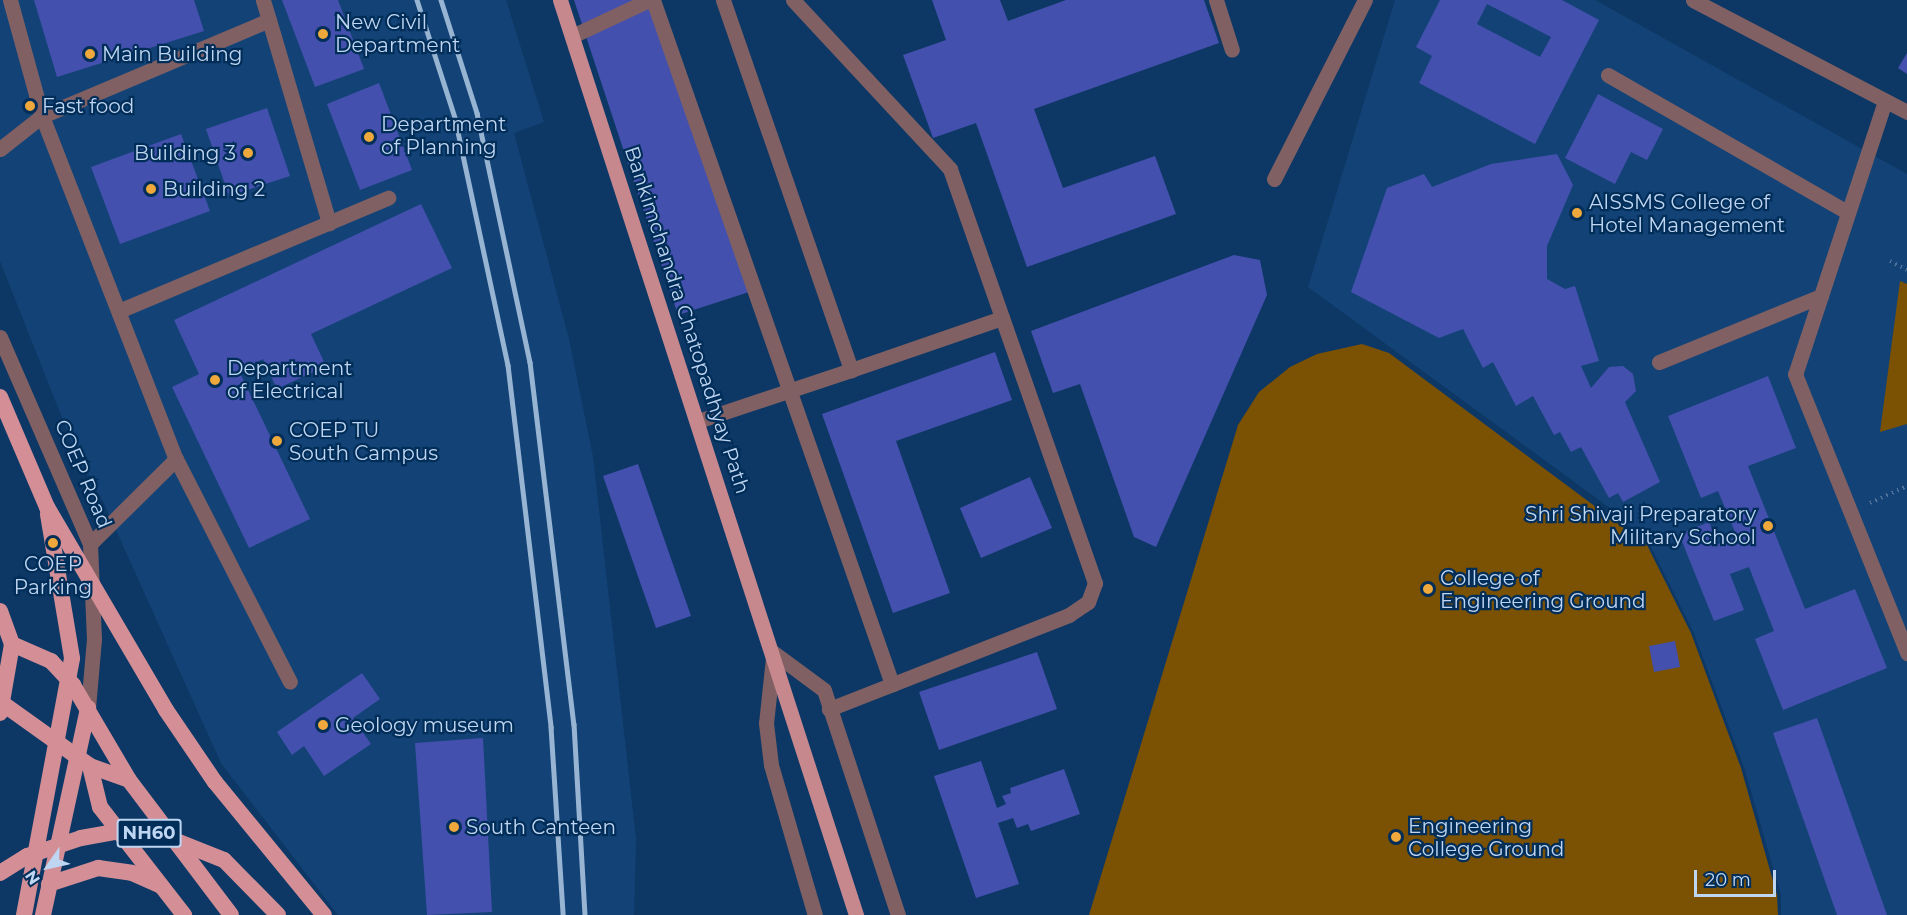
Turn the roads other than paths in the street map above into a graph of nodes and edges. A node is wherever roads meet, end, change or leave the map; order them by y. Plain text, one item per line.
1 (10, 0) edge
2 (263, 0) edge
3 (560, 0) edge
4 (651, 0) edge
5 (723, 0) edge
6 (793, 0) edge
7 (1216, 0) edge
8 (1365, 0) edge
9 (1693, 0) edge
10 (269, 20) junction
11 (572, 36) junction
12 (1233, 50) dead end
13 (1608, 75) dead end
14 (1885, 101) junction
15 (1907, 112) edge
16 (42, 116) junction
17 (0, 149) edge
18 (1274, 179) dead end
19 (388, 198) dead end
20 (1847, 212) junction
21 (329, 223) junction
22 (1821, 296) junction
23 (121, 310) junction
24 (1002, 318) junction
25 (0, 337) edge
26 (1659, 362) dead end
27 (851, 370) junction
28 (789, 391) junction
29 (0, 397) edge
30 (698, 421) junction
31 (176, 459) junction
32 (47, 507) junction
33 (90, 544) junction
34 (0, 611) edge
35 (12, 644) junction
36 (774, 653) junction
37 (1907, 653) edge
38 (290, 682) dead end
39 (892, 684) junction
40 (1, 708) edge
41 (88, 708) junction
42 (830, 708) junction
43 (76, 754) junction
44 (90, 766) junction
45 (129, 780) junction
46 (0, 873) edge
47 (49, 884) junction
48 (162, 886) junction
49 (24, 915) edge
50 (43, 915) edge
51 (184, 915) edge
52 (231, 915) edge
53 (278, 915) edge
54 (324, 915) edge
55 (815, 915) edge
56 (856, 915) edge
57 (898, 915) edge

1 - 16 street
2 - 10 street
3 - 11 main road, Bankimchandra Chatopadhyay Path
4 - 11 street
4 - 28 street
5 - 27 street
6 - 24 street
7 - 12 street
8 - 18 street
9 - 14 street
10 - 16 street
10 - 21 street
11 - 30 main road, Bankimchandra Chatopadhyay Path
13 - 20 street
14 - 15 street
14 - 20 street
16 - 17 street
16 - 23 street
19 - 21 street
20 - 22 street
21 - 23 street
22 - 26 street
22 - 37 street
23 - 31 street
24 - 27 street
24 - 39 street
25 - 33 street, COEP Road
27 - 28 street
28 - 30 street
28 - 39 street
29 - 32 highway
30 - 36 main road, Bankimchandra Chatopadhyay Path
31 - 33 street
31 - 38 street
32 - 49 highway, bridge
32 - 54 highway, bridge
33 - 41 street, COEP Road
34 - 35 highway
35 - 40 highway
35 - 41 highway
36 - 42 street
36 - 55 street, Bankimchandra Chatopadhyay Path
36 - 56 main road
39 - 42 street
40 - 43 highway
41 - 43 highway
41 - 45 highway
42 - 57 street
43 - 44 highway
43 - 47 highway
44 - 45 highway
44 - 48 highway, NH60
45 - 52 highway
46 - 53 highway, NH60, bridge
47 - 48 highway, NH60
47 - 50 highway
48 - 51 highway, NH60

